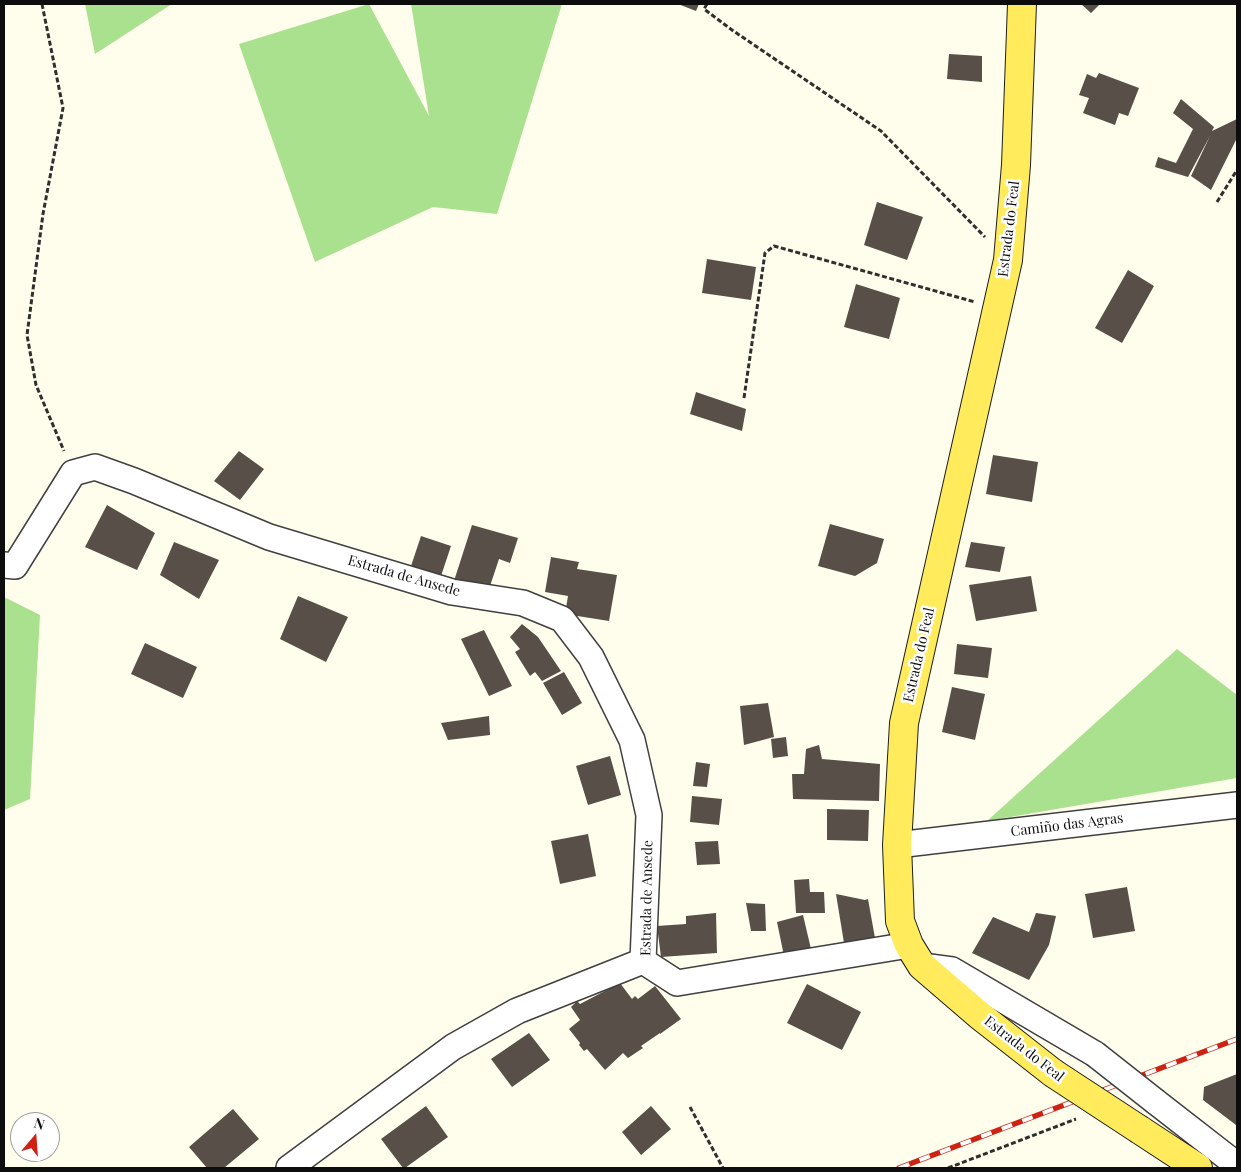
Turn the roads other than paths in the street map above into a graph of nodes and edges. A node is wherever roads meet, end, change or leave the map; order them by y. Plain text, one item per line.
1 (1022, 4) edge
2 (4, 565) edge
3 (1237, 805) edge
4 (897, 845) junction
5 (915, 955) junction
6 (643, 961) junction
7 (1237, 1165) edge
8 (289, 1168) edge
9 (1198, 1168) edge

1 - 4 main road, Estrada do Feal
2 - 6 street, Estrada de Ansede
3 - 4 street, Camiño das Agras
4 - 5 main road, Estrada do Feal
5 - 6 street, Estrada de Ansede
5 - 7 street, Estrada de Ansede, bridge
5 - 9 main road, Estrada do Feal, bridge
6 - 8 street

